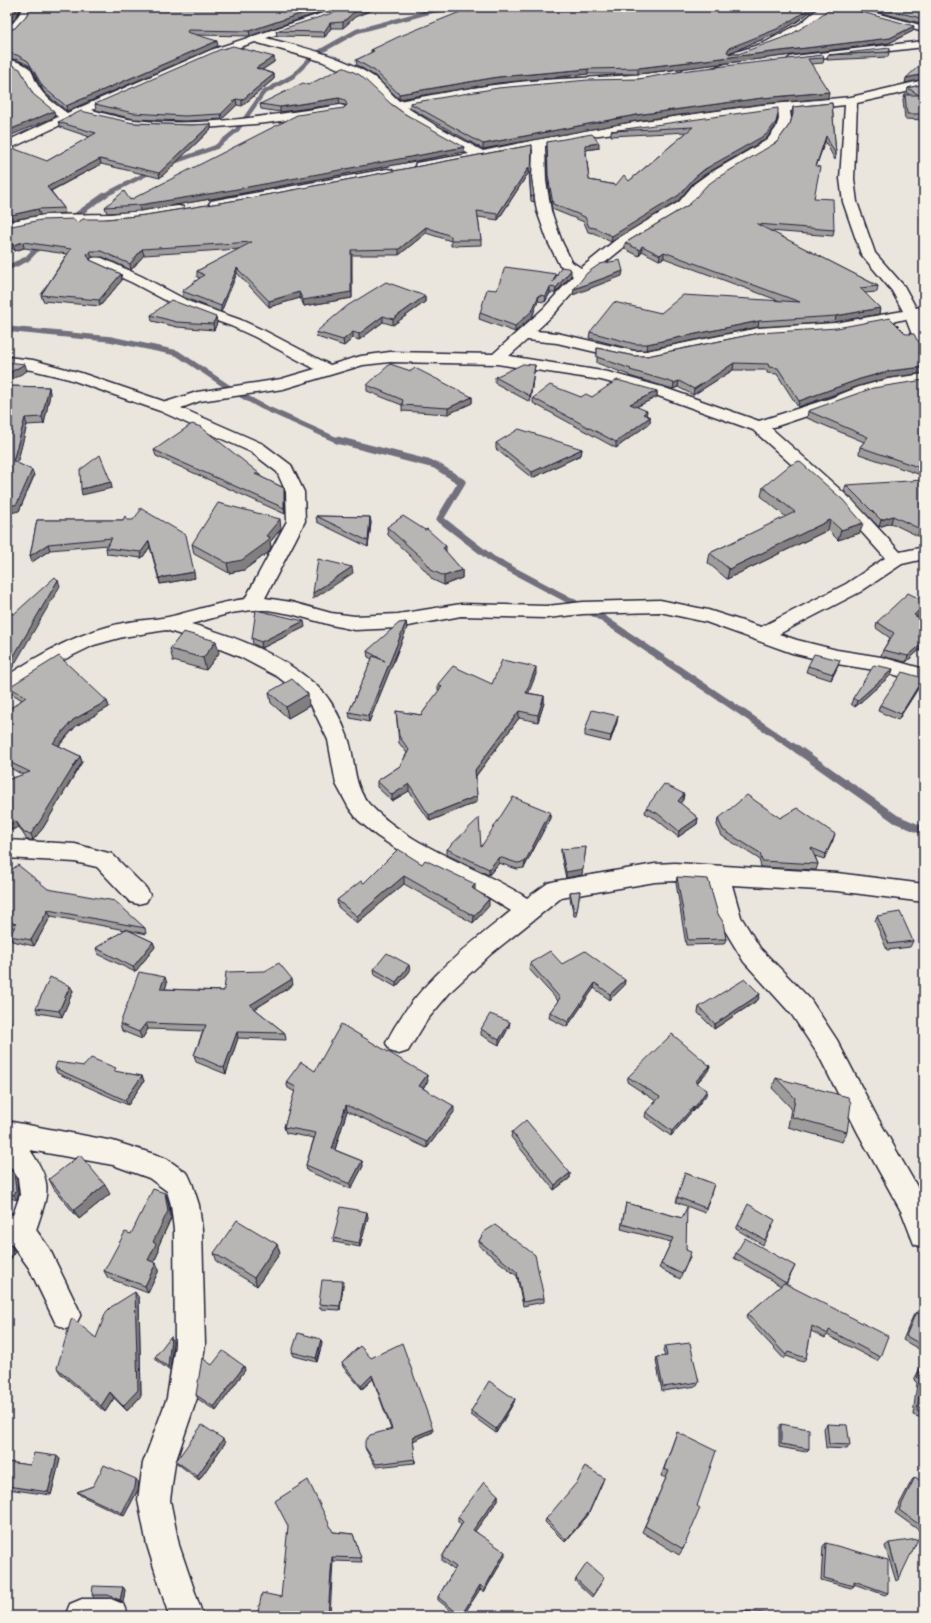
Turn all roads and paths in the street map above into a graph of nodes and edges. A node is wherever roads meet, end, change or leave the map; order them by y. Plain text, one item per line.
1 (29, 7) edge
2 (826, 7) edge
3 (841, 7) edge
4 (348, 8) edge
5 (924, 29) edge
6 (7, 33) edge
7 (254, 38) junction
8 (924, 44) edge
9 (784, 60) edge
10 (7, 62) edge
11 (744, 65) edge
12 (688, 71) junction
13 (924, 84) edge
14 (851, 101) junction
15 (397, 105) junction
16 (784, 108) junction
17 (340, 109) edge
18 (80, 111) junction
19 (66, 118) junction
20 (539, 143) junction
21 (7, 146) edge
22 (480, 155) junction
23 (205, 206) edge
24 (191, 208) edge
25 (7, 227) edge
26 (97, 260) dead end
27 (581, 275) junction
28 (918, 312) edge
29 (524, 335) junction
30 (924, 345) edge
31 (497, 359) junction
32 (7, 362) edge
33 (328, 370) junction
34 (924, 379) edge
35 (166, 408) junction
36 (759, 426) junction
37 (924, 553) edge
38 (896, 559) junction
39 (252, 604) junction
40 (166, 624) junction
41 (761, 635) junction
42 (924, 676) edge
43 (7, 686) edge
44 (7, 849) edge
45 (717, 874) junction
46 (924, 893) edge
47 (138, 895) dead end
48 (528, 910) junction
49 (399, 1043) dead end
50 (7, 1134) edge
51 (7, 1138) edge
52 (14, 1229) edge
53 (924, 1234) edge
54 (66, 1314) dead end
55 (82, 1616) edge
56 (111, 1616) edge
57 (186, 1616) edge

1 - 6 street
2 - 12 street
3 - 5 street
4 - 7 street
7 - 15 street
7 - 18 street
8 - 9 street
10 - 19 street
11 - 12 street
12 - 15 street
13 - 14 street
14 - 16 street
14 - 28 street
15 - 22 street
16 - 20 street
16 - 27 street
17 - 18 street
18 - 19 street
19 - 21 street
20 - 22 street
20 - 27 street
22 - 23 street
24 - 25 street
26 - 33 street
27 - 29 street
28 - 29 street
28 - 30 street
29 - 31 street
31 - 33 street
31 - 36 street
32 - 35 street
33 - 35 street
34 - 36 street
35 - 39 street
36 - 38 street
37 - 38 street
38 - 41 street
39 - 40 street
39 - 41 street
40 - 43 street
40 - 48 street
41 - 42 street
44 - 47 street
45 - 46 street
45 - 48 street
45 - 53 street
48 - 49 street
50 - 57 street
51 - 52 street
52 - 54 street
55 - 56 street

